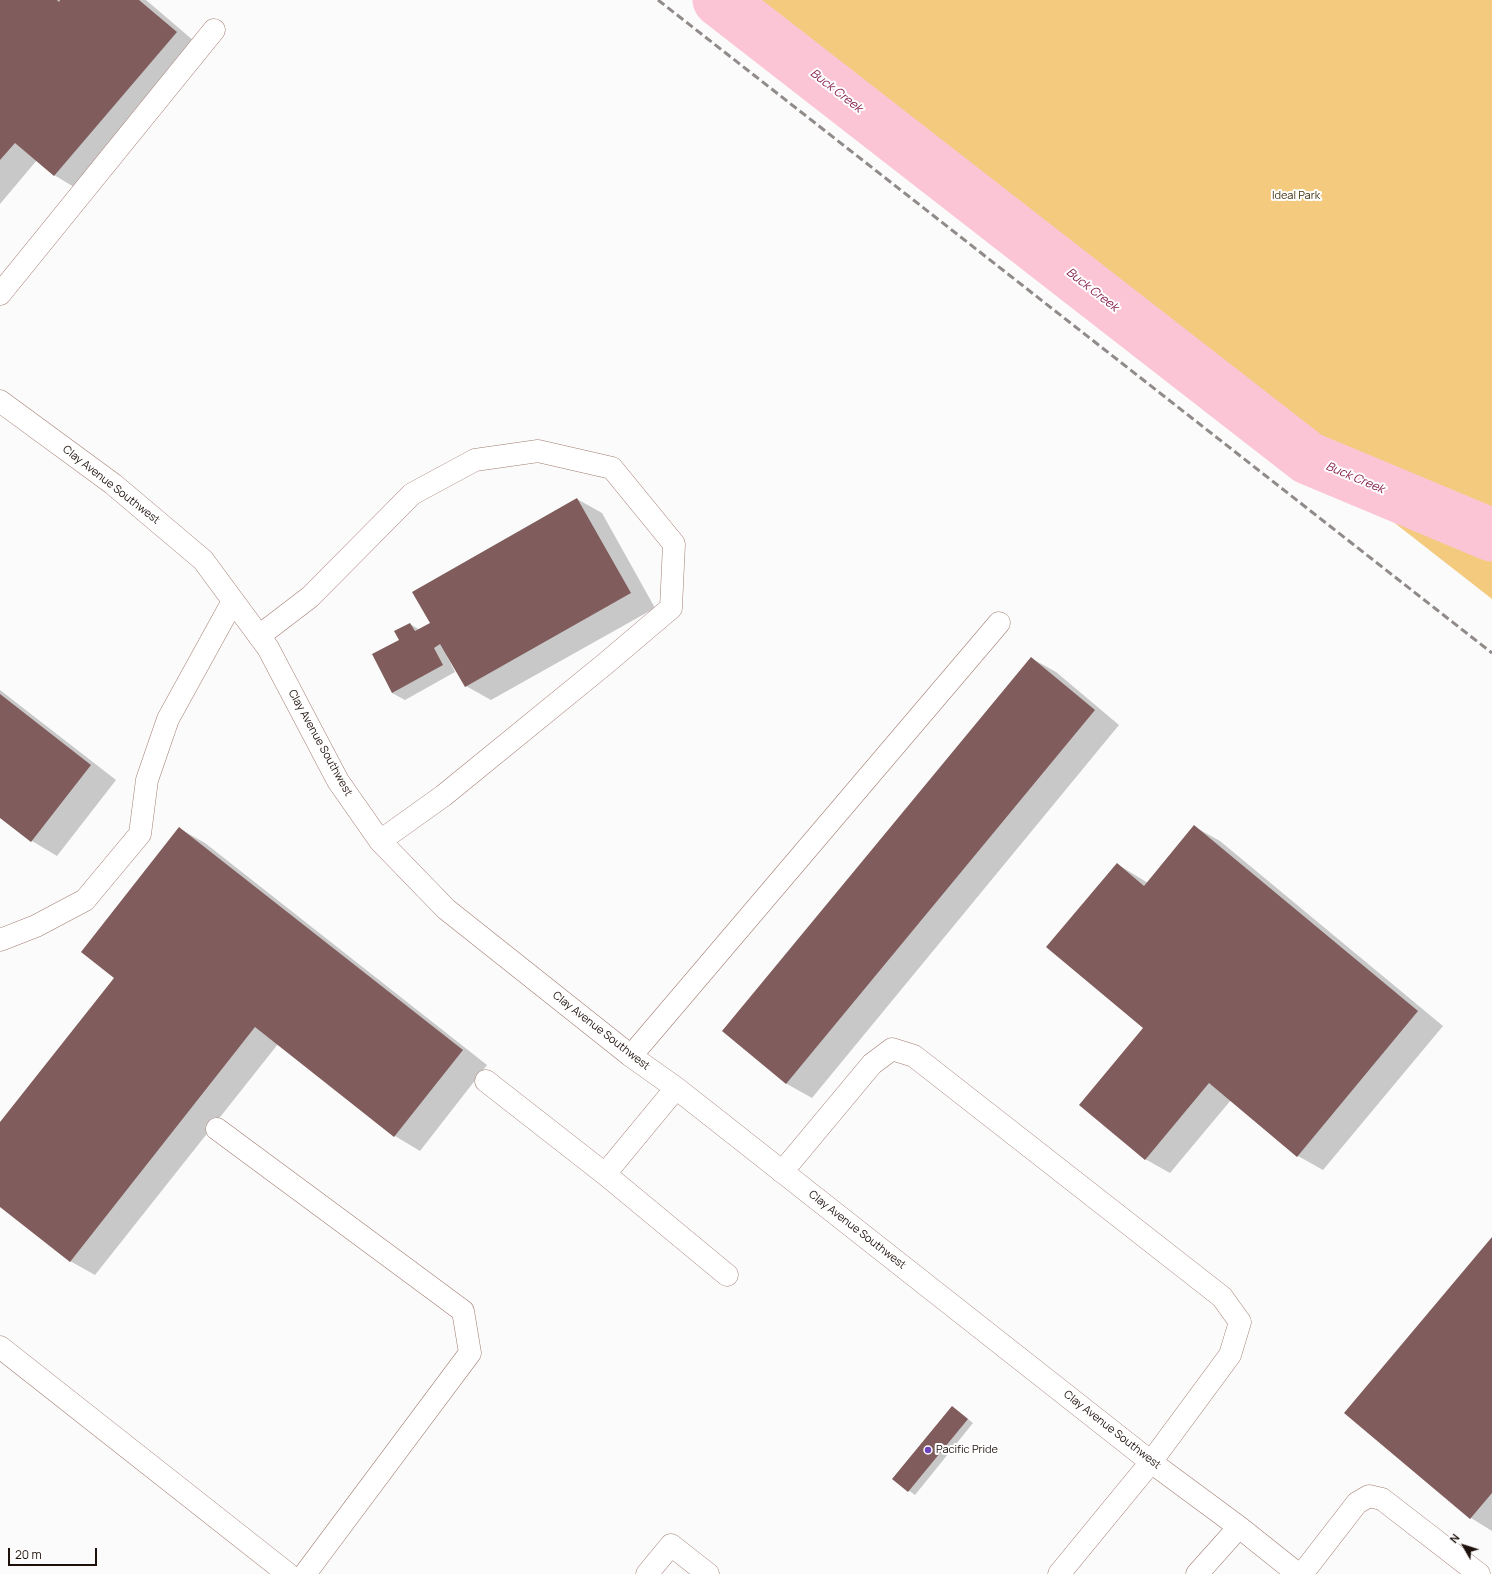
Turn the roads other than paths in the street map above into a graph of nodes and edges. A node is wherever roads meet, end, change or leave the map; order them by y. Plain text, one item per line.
1 (214, 30) dead end
2 (0, 294) edge
3 (0, 400) edge
4 (233, 601) junction
5 (999, 623) dead end
6 (259, 636) junction
7 (380, 841) junction
8 (0, 940) edge
9 (631, 1056) junction
10 (486, 1081) dead end
11 (676, 1088) junction
12 (217, 1129) dead end
13 (782, 1172) junction
14 (605, 1174) junction
15 (727, 1275) dead end
16 (0, 1348) edge
17 (1151, 1462) junction
18 (1239, 1527) junction
19 (288, 1574) edge
20 (305, 1574) edge
21 (647, 1574) edge
22 (708, 1574) edge
23 (1059, 1574) edge
24 (1197, 1574) edge
25 (1298, 1574) edge
26 (1302, 1574) edge
27 (1479, 1574) edge

1 - 2 street
3 - 4 street, Clay Avenue Southwest
4 - 6 street, Clay Avenue Southwest
4 - 8 street
5 - 9 street
6 - 7 street, Clay Avenue Southwest
6 - 7 street
7 - 9 street, Clay Avenue Southwest
9 - 11 street, Clay Avenue Southwest
10 - 14 street
11 - 13 street, Clay Avenue Southwest
11 - 14 street
12 - 20 street
13 - 17 street, Clay Avenue Southwest
13 - 17 street
14 - 15 street
16 - 19 street
17 - 18 street, Clay Avenue Southwest
17 - 23 street
18 - 24 street
18 - 25 street, Clay Avenue Southwest
21 - 22 street
26 - 27 street

